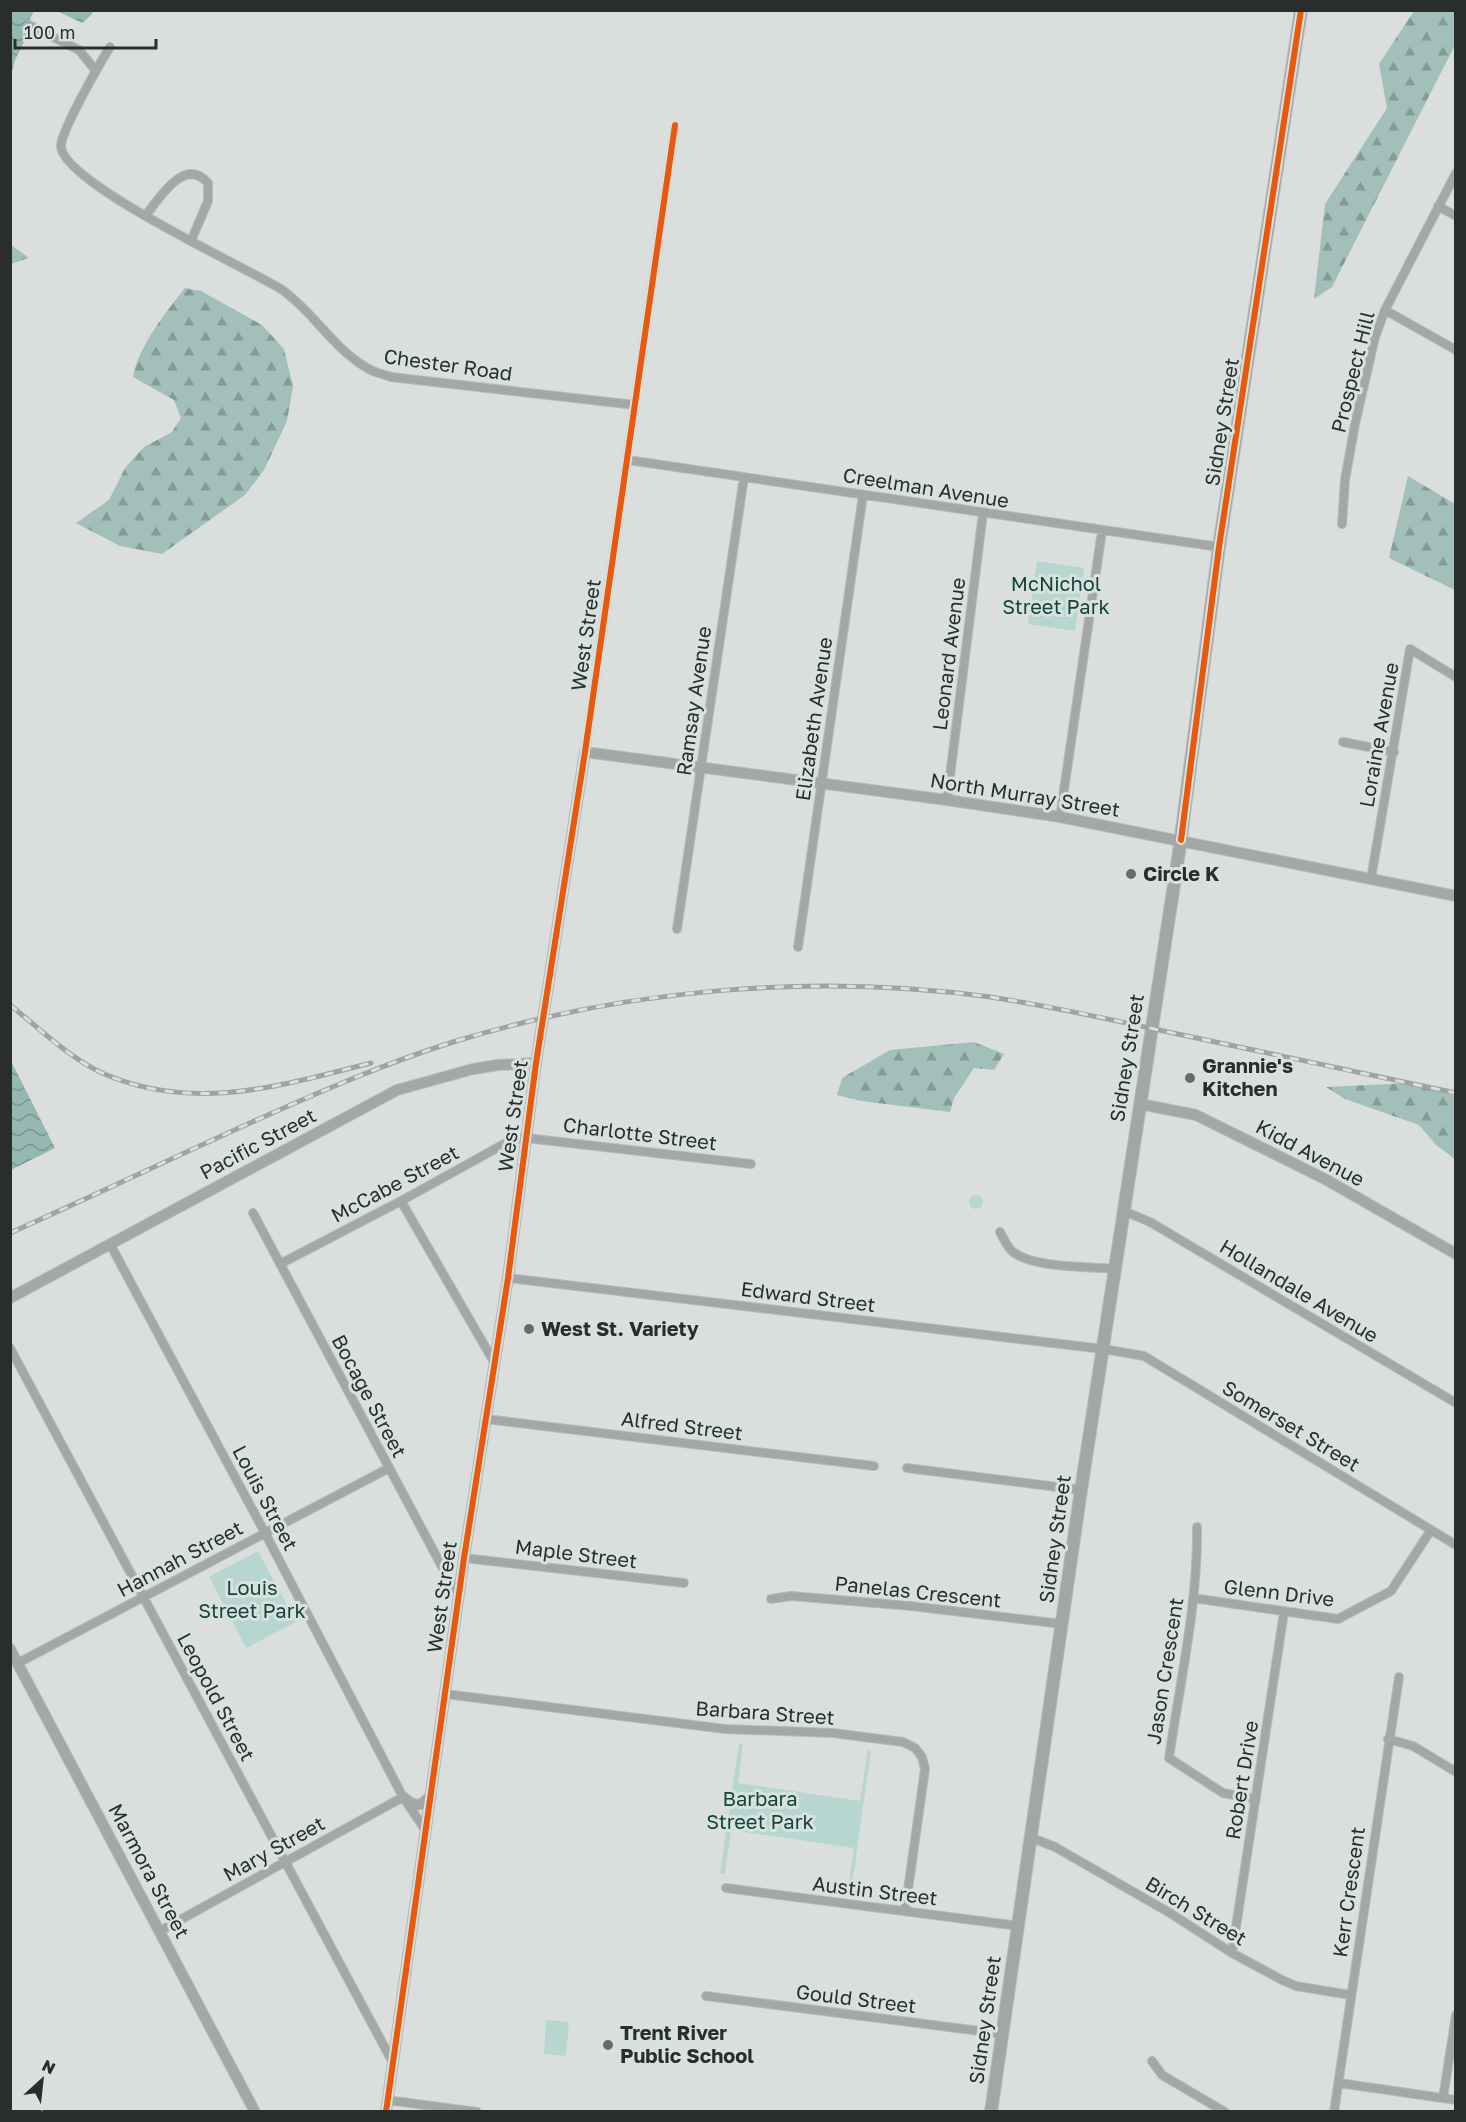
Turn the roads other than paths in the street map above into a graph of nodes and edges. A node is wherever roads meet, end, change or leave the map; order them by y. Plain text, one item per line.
1 (1301, 10) edge
2 (29, 25) dead end
3 (110, 47) dead end
4 (96, 71) junction
5 (675, 125) dead end
6 (1455, 173) edge
7 (1438, 206) junction
8 (145, 216) junction
9 (1455, 216) edge
10 (191, 241) junction
11 (1385, 310) junction
12 (1455, 350) edge
13 (635, 405) junction
14 (628, 460) junction
15 (744, 477) junction
16 (863, 495) junction
17 (983, 513) junction
18 (1342, 524) dead end
19 (1102, 531) junction
20 (1219, 548) junction
21 (1455, 677) edge
22 (1343, 742) dead end
23 (585, 752) junction
24 (1394, 752) junction
25 (701, 766) junction
26 (822, 783) junction
27 (947, 800) junction
28 (1060, 817) junction
29 (1181, 840) junction
30 (1371, 879) junction
31 (1455, 896) edge
32 (677, 929) dead end
33 (798, 947) dead end
34 (536, 1063) junction
35 (1140, 1104) junction
36 (526, 1137) junction
37 (751, 1164) dead end
38 (401, 1201) junction
39 (1124, 1211) junction
40 (253, 1213) dead end
41 (1000, 1232) dead end
42 (110, 1244) junction
43 (1455, 1254) edge
44 (280, 1264) junction
45 (1116, 1269) junction
46 (508, 1278) junction
47 (10, 1298) edge
48 (10, 1348) edge
49 (1103, 1348) junction
50 (494, 1362) junction
51 (1455, 1403) edge
52 (486, 1419) junction
53 (874, 1466) dead end
54 (389, 1468) junction
55 (907, 1468) dead end
56 (1081, 1490) junction
57 (1197, 1527) dead end
58 (1431, 1530) junction
59 (265, 1533) junction
60 (1455, 1545) edge
61 (464, 1558) junction
62 (684, 1583) dead end
63 (459, 1594) junction
64 (144, 1598) junction
65 (1193, 1598) junction
66 (771, 1599) dead end
67 (1284, 1612) junction
68 (1062, 1624) junction
69 (10, 1649) edge
70 (18, 1663) junction
71 (1399, 1677) dead end
72 (445, 1694) junction
73 (1388, 1739) junction
74 (1455, 1772) edge
75 (431, 1795) junction
76 (404, 1797) junction
77 (1256, 1799) junction
78 (426, 1831) junction
79 (1032, 1838) junction
80 (285, 1862) junction
81 (726, 1888) dead end
82 (905, 1911) junction
83 (1019, 1926) junction
84 (160, 1931) junction
85 (1232, 1953) junction
86 (1350, 1995) junction
87 (706, 1996) dead end
88 (1455, 2015) edge
89 (1003, 2034) junction
90 (392, 2061) junction
91 (1152, 2061) dead end
92 (1339, 2083) junction
93 (1443, 2098) junction
94 (1455, 2100) edge
95 (387, 2106) edge
96 (255, 2112) edge
97 (477, 2112) edge
98 (991, 2112) edge
99 (1225, 2112) edge
100 (1334, 2112) edge

1 - 20 main road, Sidney Street
2 - 4 street
3 - 4 street, Chester Road
4 - 8 street, Chester Road
5 - 13 street, West Street
6 - 7 street, Prospect Hill
7 - 9 street
7 - 11 street, Prospect Hill
8 - 10 street, Chester Road
8 - 10 street
10 - 13 street, Chester Road
11 - 12 street
11 - 18 street, Prospect Hill
13 - 14 street, West Street
14 - 15 street, Creelman Avenue
14 - 23 street, West Street
15 - 16 street, Creelman Avenue
15 - 25 street, Ramsay Avenue
16 - 17 street, Creelman Avenue
16 - 26 street, Elizabeth Avenue
17 - 19 street, Creelman Avenue
17 - 27 street, Leonard Avenue
19 - 20 street, Creelman Avenue
19 - 28 street
20 - 29 main road, Sidney Street
21 - 24 street, Loraine Avenue
22 - 24 street
23 - 25 street, North Murray Street
23 - 34 street, West Street
24 - 30 street, Loraine Avenue
25 - 26 street, North Murray Street
25 - 32 street, Ramsay Avenue
26 - 27 street, North Murray Street
26 - 33 street, Elizabeth Avenue
27 - 28 street, North Murray Street
28 - 29 street, North Murray Street
29 - 30 street, North Murray Street
29 - 35 main road, Sidney Street
30 - 31 street, North Murray Street
34 - 36 street, West Street
34 - 42 street, Pacific Street
35 - 39 main road, Sidney Street
35 - 43 street, Kidd Avenue
36 - 37 street, Charlotte Street
36 - 38 street, McCabe Street
36 - 46 street, West Street
38 - 44 street, McCabe Street
38 - 50 street
39 - 45 main road, Sidney Street
39 - 51 street, Hollandale Avenue
40 - 44 street, Bocage Street
41 - 45 street
42 - 47 street, Pacific Street
42 - 59 street, Louis Street
44 - 54 street, Bocage Street
45 - 49 main road, Sidney Street
46 - 49 street, Edward Street
46 - 50 street, West Street
48 - 64 street, Leopold Street
49 - 56 main road, Sidney Street
49 - 58 street, Somerset Street
50 - 52 street, West Street
52 - 53 street, Alfred Street
52 - 61 street, West Street
54 - 59 street, Hannah Street
54 - 63 street, Bocage Street
55 - 56 street
56 - 68 main road, Sidney Street
57 - 65 street, Jason Crescent
58 - 60 street, Somerset Street
58 - 67 street, Glenn Drive
59 - 64 street, Hannah Street
59 - 76 street, Louis Street
61 - 62 street, Maple Street
61 - 63 street, West Street
63 - 72 street, West Street
64 - 70 street, Hannah Street
64 - 80 street, Leopold Street
65 - 67 street, Glenn Drive
65 - 77 street, Jason Crescent
66 - 68 street, Panelas Crescent
67 - 77 street, Robert Drive
68 - 79 main road, Sidney Street
69 - 70 street, Marmora Street
70 - 84 street, Marmora Street
71 - 73 street, Kerr Crescent
72 - 75 street, West Street
72 - 82 street, Barbara Street
73 - 74 street
73 - 86 street, Kerr Crescent
75 - 76 street
75 - 78 street, West Street
76 - 78 street, Louis Street
76 - 80 street, Mary Street
77 - 85 street, Robert Drive
78 - 90 street, West Street
79 - 83 main road, Sidney Street
79 - 85 street, Birch Street
80 - 84 street, Mary Street
80 - 90 street, Leopold Street
81 - 82 street, Austin Street
82 - 83 street, Austin Street
83 - 89 main road, Sidney Street
84 - 96 street, Marmora Street
85 - 86 street, Birch Street
86 - 92 street, Kerr Crescent
87 - 89 street, Gould Street
88 - 93 street
89 - 98 main road, Sidney Street
90 - 95 street, West Street
91 - 99 street
92 - 93 street
92 - 100 street, Kerr Crescent
93 - 94 street
95 - 97 street

